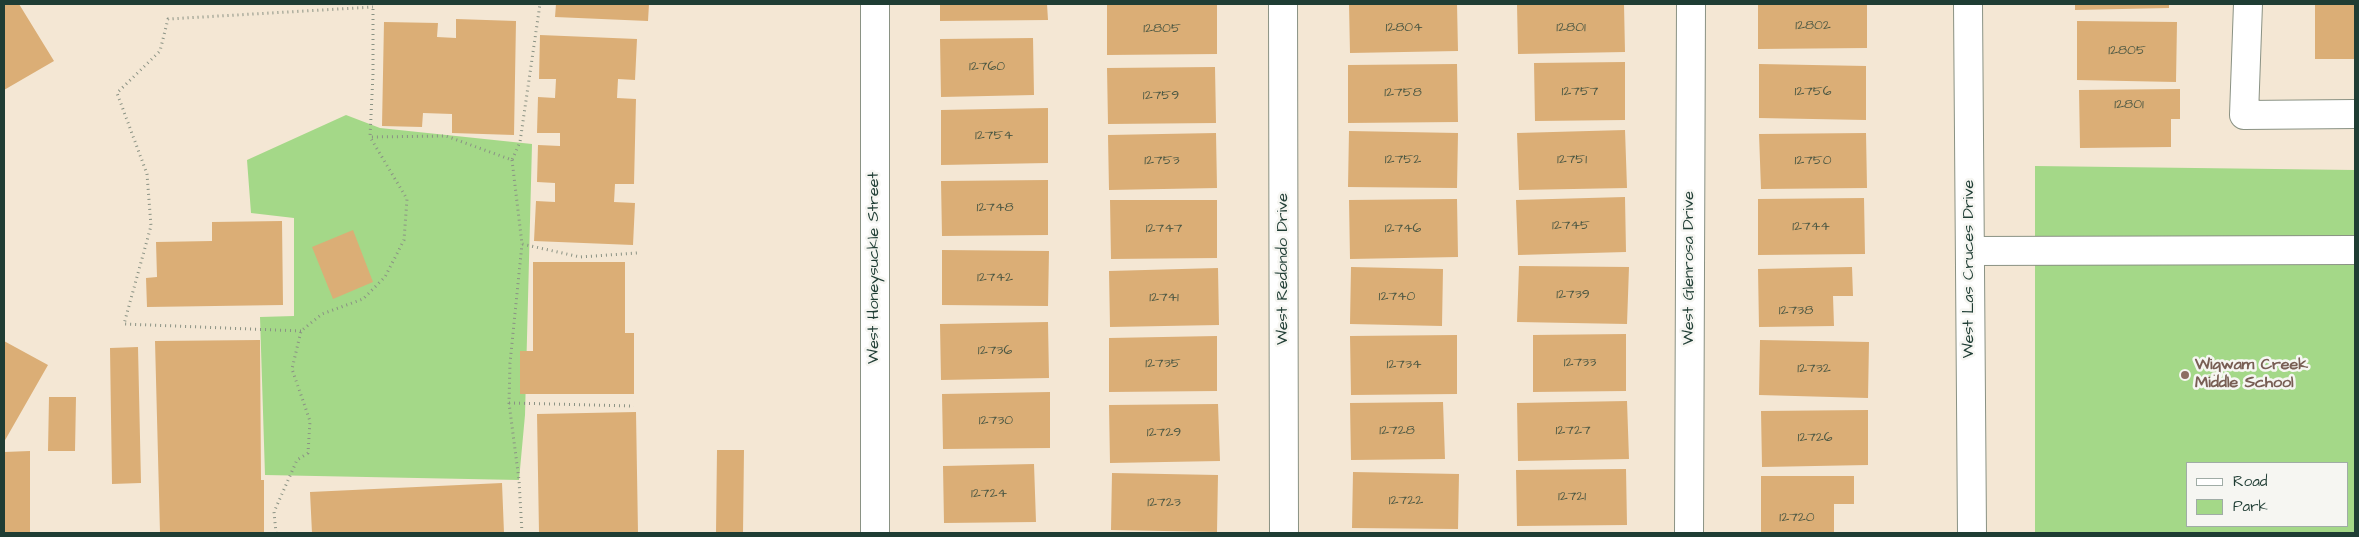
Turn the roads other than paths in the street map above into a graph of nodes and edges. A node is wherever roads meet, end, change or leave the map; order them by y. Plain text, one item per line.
1 (875, 4) edge
2 (1283, 4) edge
3 (1691, 4) edge
4 (1968, 4) edge
5 (2248, 4) edge
6 (2355, 114) edge
7 (2355, 250) edge
8 (1970, 251) junction
9 (875, 533) edge
10 (1284, 533) edge
11 (1689, 533) edge
12 (1972, 533) edge

1 - 9 street, West Honeysuckle Street
2 - 10 street, West Redondo Drive
3 - 11 street, West Glenrosa Drive
4 - 8 street, West Las Cruces Drive
5 - 6 street
7 - 8 street
8 - 12 street, West Las Cruces Drive

